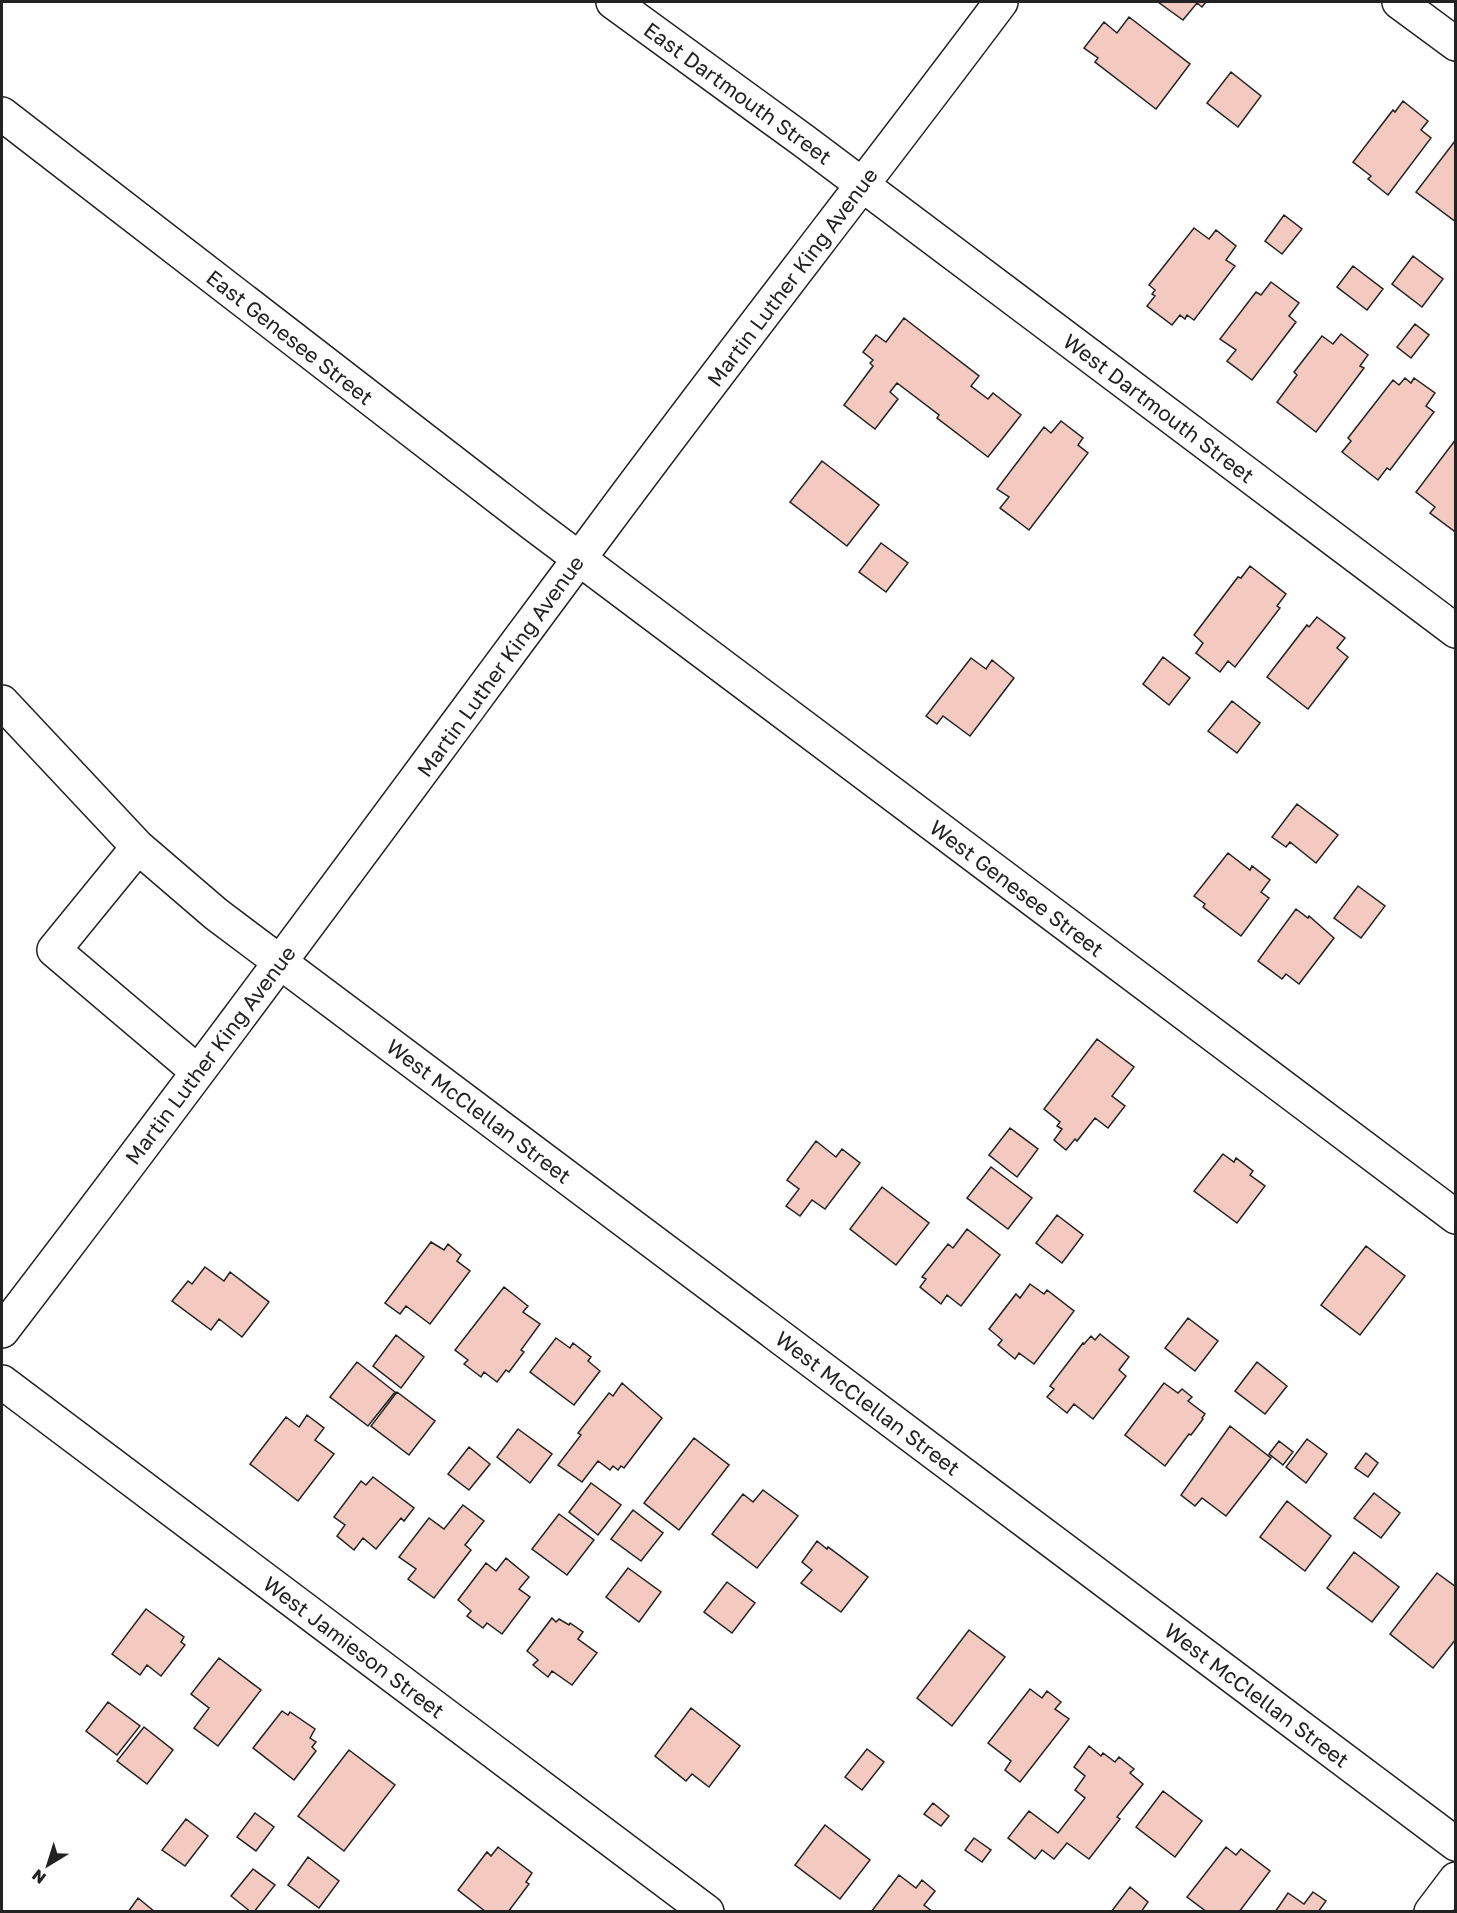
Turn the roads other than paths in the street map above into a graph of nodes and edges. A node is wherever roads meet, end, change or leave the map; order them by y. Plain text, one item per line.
1 (613, 2) edge
2 (1001, 2) edge
3 (1399, 2) edge
4 (1455, 44) edge
5 (2, 114) edge
6 (862, 185) junction
7 (579, 559) junction
8 (1455, 631) edge
9 (2, 702) edge
10 (138, 847) junction
11 (280, 962) junction
12 (198, 1072) junction
13 (1455, 1216) edge
14 (2, 1330) edge
15 (2, 1382) edge
16 (1455, 1845) edge
17 (1455, 1879) edge
18 (707, 1911) edge
19 (1431, 1911) edge

1 - 6 street, East Dartmouth Street
2 - 6 street, Martin Luther King Avenue
3 - 4 street
5 - 7 street, East Genesee Street
6 - 7 street, Martin Luther King Avenue
6 - 8 street, West Dartmouth Street
7 - 11 street, Martin Luther King Avenue
7 - 13 street, West Genesee Street
9 - 10 street, West McClellan Street
10 - 11 street, West McClellan Street
10 - 12 street
11 - 12 street, Martin Luther King Avenue
11 - 16 street, West McClellan Street
12 - 14 street, Martin Luther King Avenue
15 - 18 street, West Jamieson Street
17 - 19 street

